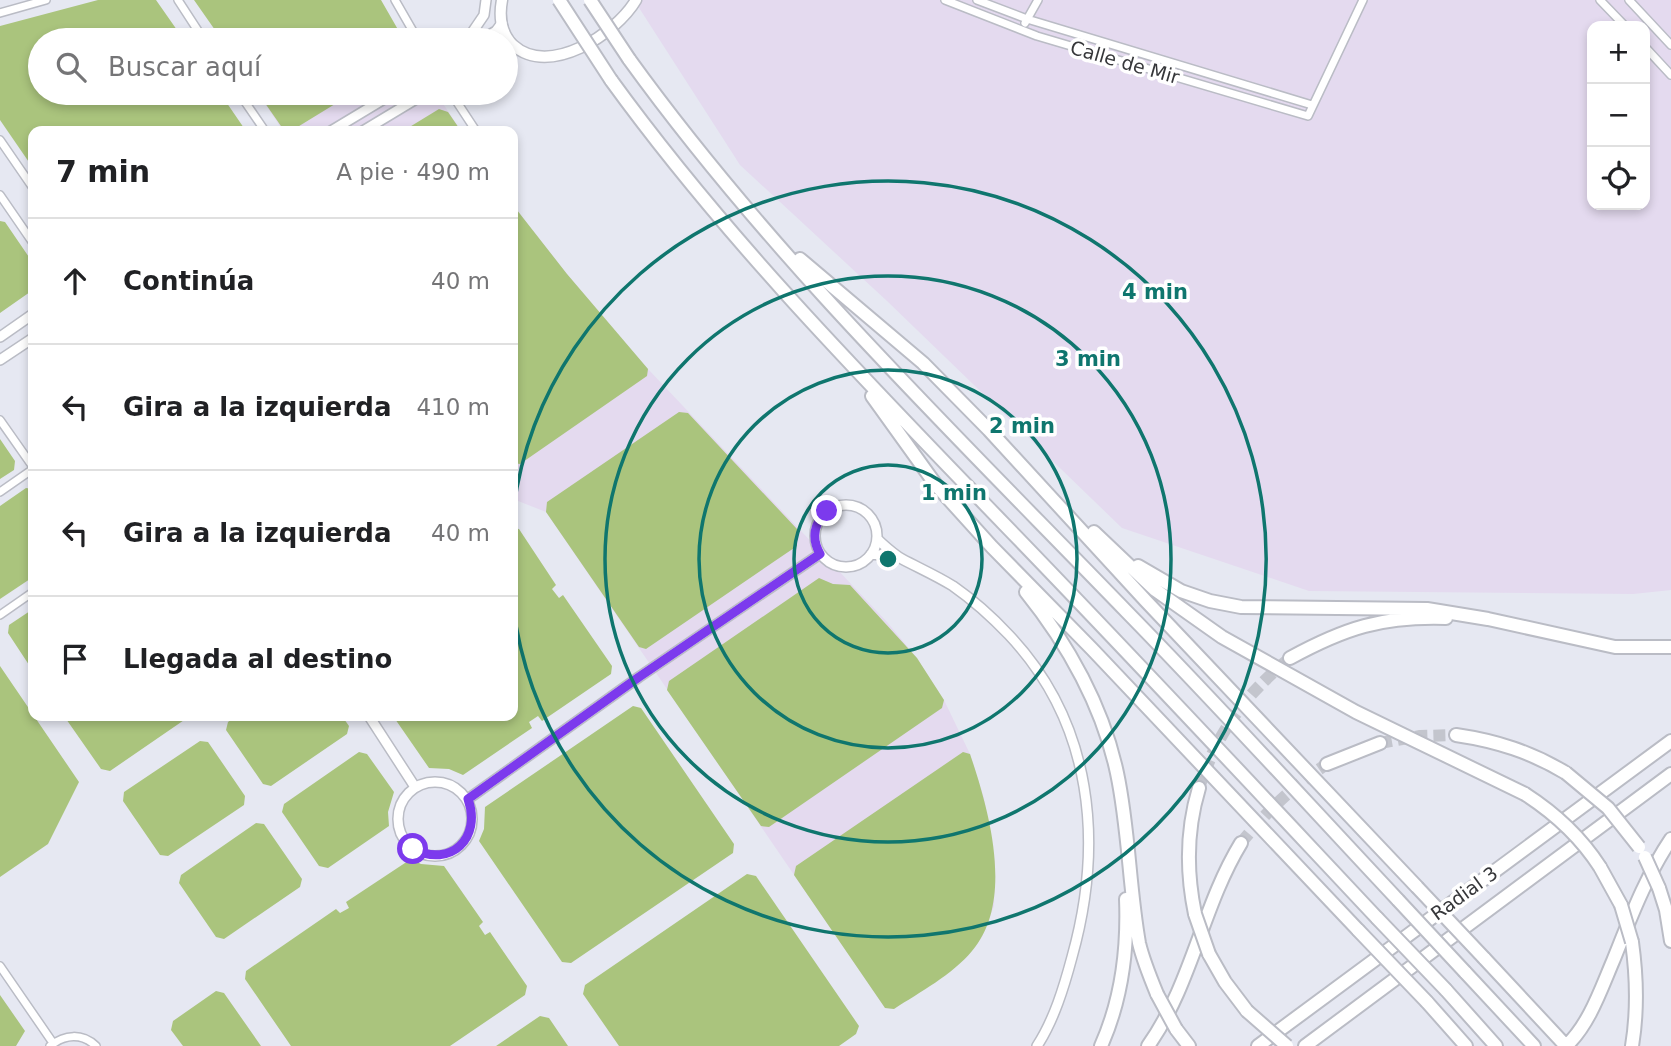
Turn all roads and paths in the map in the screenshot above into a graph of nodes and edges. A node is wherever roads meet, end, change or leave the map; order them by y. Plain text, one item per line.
1 (46, 0) edge
2 (178, 0) edge
3 (395, 0) edge
4 (486, 0) edge
5 (502, 0) edge
6 (559, 0) edge
7 (590, 0) edge
8 (636, 0) edge
9 (945, 0) edge
10 (977, 0) edge
11 (1038, 0) edge
12 (1363, 0) edge
13 (1600, 0) edge
14 (1629, 0) edge
15 (0, 13) edge
16 (1027, 19) junction
17 (1620, 21) edge
18 (502, 23) junction
19 (196, 28) edge
20 (411, 28) edge
21 (475, 28) edge
22 (498, 28) edge
23 (504, 28) edge
24 (1022, 30) junction
25 (1671, 45) edge
26 (518, 49) edge
27 (1650, 52) edge
28 (1671, 75) edge
29 (247, 105) edge
30 (374, 105) edge
31 (406, 105) edge
32 (459, 105) edge
33 (1312, 105) junction
34 (262, 126) edge
35 (339, 126) edge
36 (371, 126) edge
37 (473, 126) edge
38 (0, 140) edge
39 (28, 181) edge
40 (0, 195) edge
41 (3, 204) edge
42 (28, 236) edge
43 (787, 253) junction
44 (28, 317) edge
45 (0, 337) edge
46 (28, 341) edge
47 (0, 360) edge
48 (862, 377) junction
49 (0, 420) edge
50 (28, 461) edge
51 (1019, 461) junction
52 (28, 472) edge
53 (0, 492) edge
54 (1089, 528) junction
55 (877, 539) junction
56 (992, 547) junction
57 (820, 554) junction
58 (871, 554) junction
59 (899, 558) junction
60 (28, 595) edge
61 (0, 615) edge
62 (1488, 619) junction
63 (1671, 647) edge
64 (1290, 658) tunnel mouth
65 (372, 721) edge
66 (1456, 736) tunnel mouth
67 (1671, 741) edge
68 (1380, 743) tunnel mouth
69 (1327, 764) tunnel mouth
70 (1671, 774) edge
71 (415, 787) junction
72 (1199, 788) tunnel mouth
73 (1120, 791) junction
74 (468, 799) junction
75 (1671, 839) edge
76 (1241, 843) tunnel mouth
77 (1671, 941) edge
78 (0, 966) edge
79 (51, 1044) edge
80 (96, 1046) edge
81 (1037, 1046) edge
82 (1101, 1046) edge
83 (1148, 1046) edge
84 (1189, 1046) edge
85 (1258, 1046) edge
86 (1287, 1046) edge
87 (1305, 1046) edge
88 (1466, 1046) edge
89 (1496, 1046) edge
90 (1534, 1046) edge
91 (1566, 1046) edge
92 (1632, 1046) edge

1 - 15 street
2 - 19 street
3 - 20 street
4 - 21 street
5 - 18 main road
6 - 48 highway, bridge
7 - 43 highway, bridge
8 - 26 main road
9 - 24 street, Calle de Mir
10 - 16 street, Calle de Mir
11 - 16 street
12 - 33 street
13 - 17 street
14 - 25 street
16 - 24 street
16 - 33 street, Calle de Mir
18 - 22 street
18 - 23 main road
24 - 33 street, Calle de Mir
27 - 28 street
29 - 34 street
30 - 35 street
31 - 36 street
32 - 37 street
38 - 39 street
40 - 41 street
41 - 42 street
43 - 51 highway
43 - 90 highway, bridge
44 - 45 street
46 - 47 street
48 - 56 highway
48 - 89 highway, bridge
49 - 50 street
51 - 54 highway
51 - 91 highway, bridge
52 - 53 street
54 - 62 highway
54 - 92 highway, bridge
55 - 57 street
55 - 58 street
55 - 59 street
56 - 73 highway
56 - 88 highway, bridge
57 - 58 street
57 - 74 street
58 - 59 street
59 - 81 street
60 - 61 street
62 - 63 highway
62 - 64 highway
65 - 71 street
66 - 77 highway, bridge
67 - 85 highway, Radial 3
68 - 69 highway
70 - 87 highway, Radial 3
71 - 74 street
71 - 74 street
72 - 86 highway, bridge
73 - 82 highway
73 - 84 highway, bridge
75 - 91 highway
76 - 83 highway
78 - 79 street
79 - 80 street

